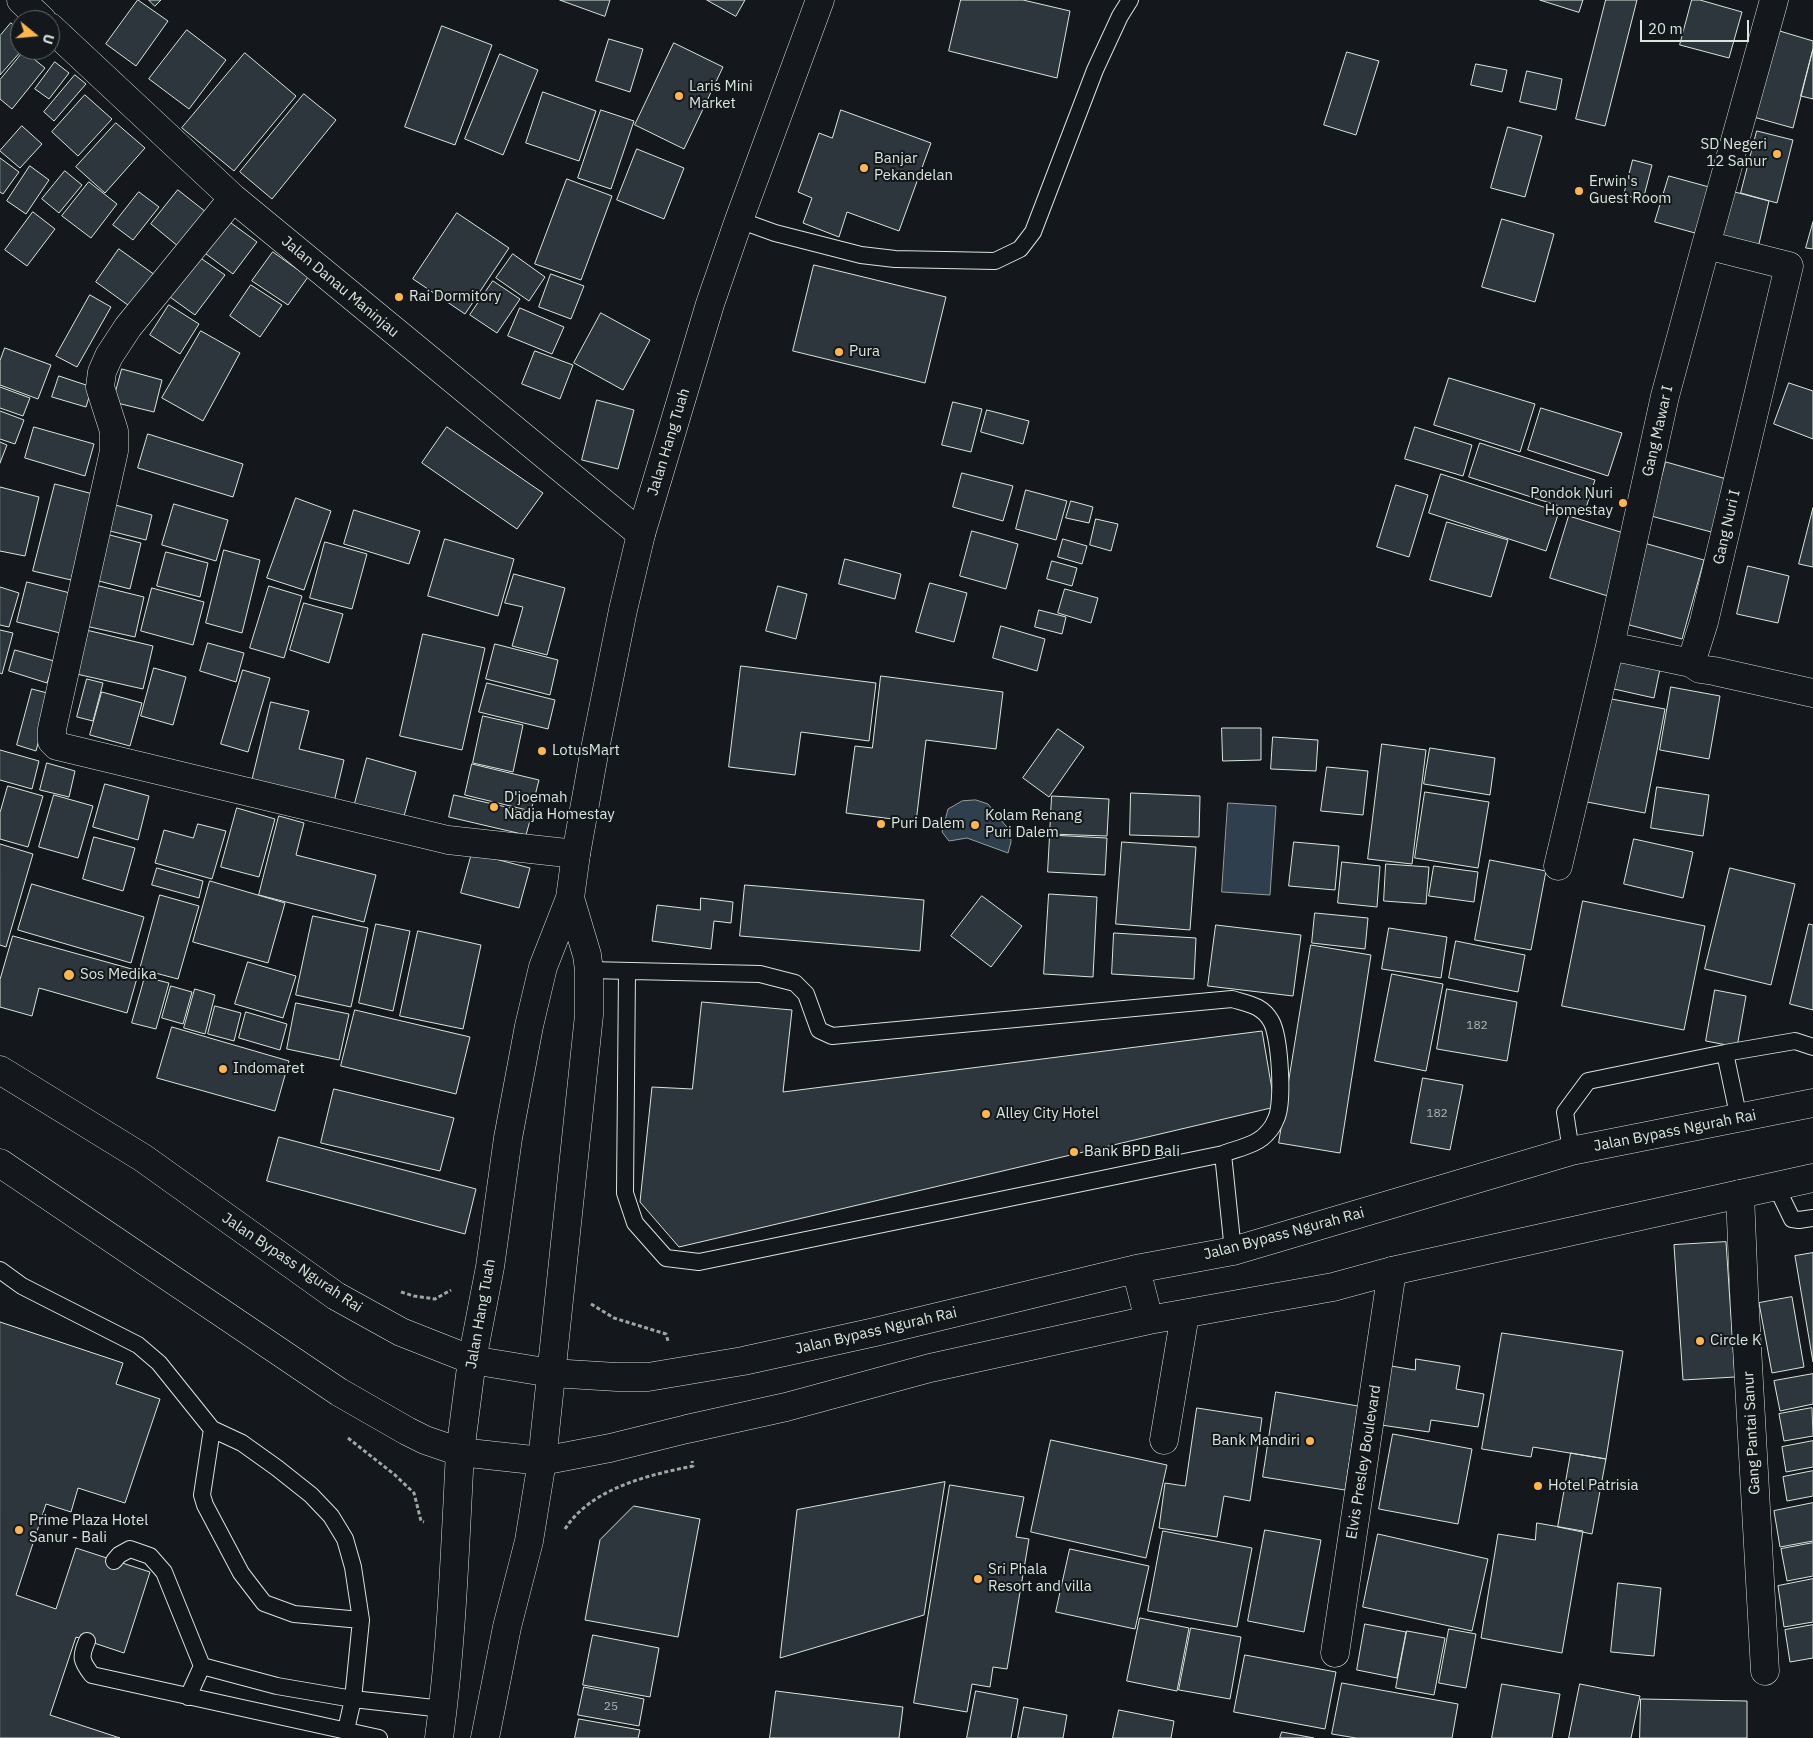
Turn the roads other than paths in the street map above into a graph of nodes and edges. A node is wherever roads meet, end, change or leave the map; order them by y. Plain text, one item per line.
1 (20, 0) edge
2 (820, 0) edge
3 (1130, 0) edge
4 (1774, 0) edge
5 (31, 10) edge
6 (60, 36) edge
7 (233, 198) junction
8 (739, 220) junction
9 (1706, 244) junction
10 (641, 534) junction
11 (1610, 646) junction
12 (1691, 663) junction
13 (1813, 693) edge
14 (576, 854) junction
15 (1558, 866) dead end
16 (570, 898) junction
17 (589, 970) junction
18 (627, 971) junction
19 (1813, 1047) edge
20 (1725, 1053) junction
21 (0, 1070) edge
22 (1813, 1103) edge
23 (1739, 1119) junction
24 (1570, 1151) junction
25 (1223, 1154) junction
26 (0, 1163) edge
27 (1813, 1178) edge
28 (1776, 1186) junction
29 (1740, 1194) junction
30 (1813, 1218) edge
31 (1233, 1251) junction
32 (1136, 1269) junction
33 (0, 1270) edge
34 (1392, 1271) junction
35 (1185, 1314) junction
36 (1149, 1320) junction
37 (472, 1360) junction
38 (551, 1374) junction
39 (212, 1429) junction
40 (1164, 1440) dead end
41 (460, 1452) junction
42 (542, 1461) junction
43 (114, 1561) dead end
44 (361, 1620) junction
45 (87, 1640) dead end
46 (1335, 1653) dead end
47 (202, 1666) junction
48 (1765, 1671) dead end
49 (188, 1697) junction
50 (353, 1699) junction
51 (443, 1709) junction
52 (346, 1730) junction
53 (379, 1738) edge
54 (439, 1738) edge
55 (485, 1738) edge

1 - 5 main road
2 - 8 main road, Jalan Hang Tuah
3 - 8 lane
4 - 9 main road, Gang Mawar I
6 - 7 main road, Jalan Danau Maninjau
7 - 10 main road, Jalan Danau Maninjau
7 - 14 main road
8 - 10 main road, Jalan Hang Tuah
9 - 11 main road, Gang Mawar I
9 - 12 main road, Gang Nuri I
10 - 14 main road, Jalan Hang Tuah
11 - 12 main road
11 - 15 main road, Gang Mawar I
12 - 13 main road
14 - 16 main road, Jalan Hang Tuah
16 - 17 main road, Jalan Hang Tuah
16 - 37 main road, Jalan Hang Tuah
17 - 18 lane
17 - 38 main road, Jalan Hang Tuah
18 - 25 lane
18 - 25 lane
19 - 20 lane
20 - 23 lane
20 - 24 lane
21 - 37 main road, Jalan Bypass Ngurah Rai
22 - 23 main road, Jalan Bypass Ngurah Rai
23 - 24 main road, Jalan Bypass Ngurah Rai
24 - 31 main road, Jalan Bypass Ngurah Rai
25 - 31 lane
26 - 41 main road
27 - 28 main road
28 - 29 main road
28 - 30 lane
29 - 34 main road
29 - 48 main road, Gang Pantai Sanur
31 - 32 main road, Jalan Bypass Ngurah Rai
32 - 36 main road
32 - 38 main road, Jalan Bypass Ngurah Rai
33 - 39 lane
34 - 35 main road
34 - 46 main road, Elvis Presley Boulevard
35 - 36 main road
35 - 40 main road
36 - 42 main road
37 - 38 main road, Jalan Bypass Ngurah Rai
37 - 41 main road, Jalan Hang Tuah
38 - 42 main road, Jalan Hang Tuah
39 - 44 lane
39 - 44 lane
41 - 42 main road
41 - 51 main road, Jalan Hang Tuah
42 - 55 main road, Jalan Hang Tuah
43 - 47 lane
44 - 50 lane
45 - 49 lane
47 - 49 lane
47 - 50 lane
49 - 52 lane
50 - 51 lane
50 - 52 lane
51 - 54 main road, Jalan Hang Tuah
52 - 53 lane

